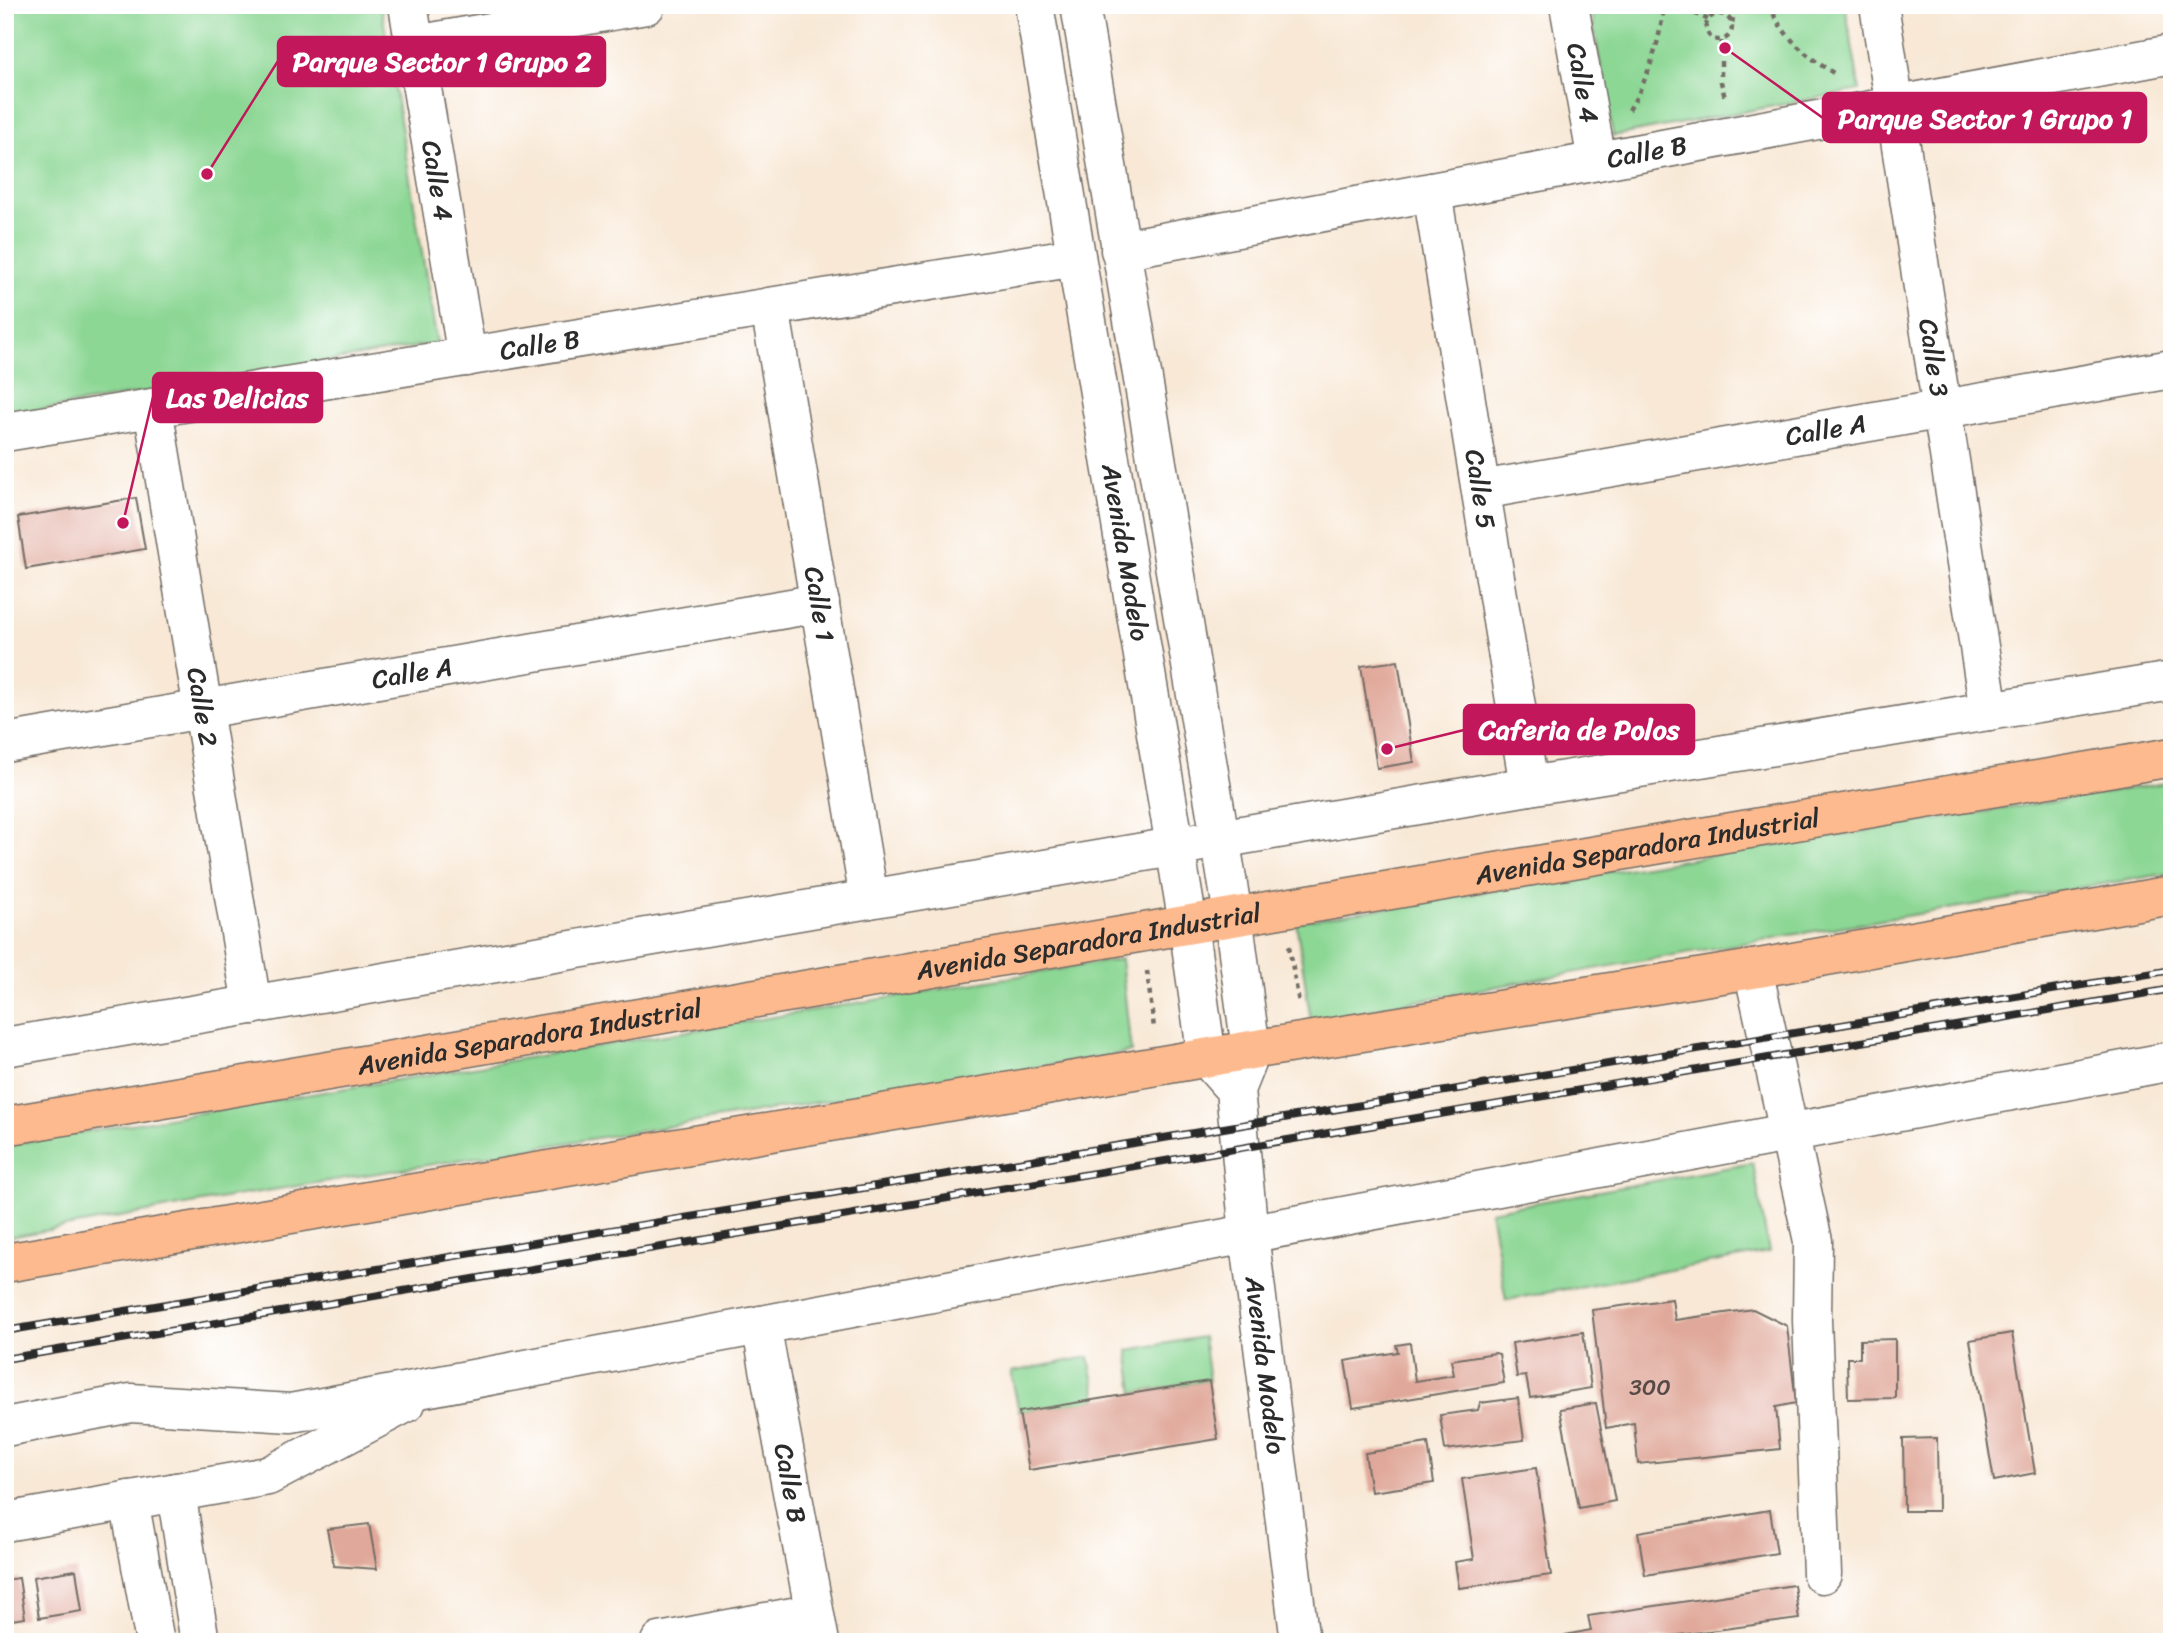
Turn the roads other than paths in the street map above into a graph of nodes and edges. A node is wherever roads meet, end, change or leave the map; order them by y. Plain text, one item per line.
1 (408, 5) edge
2 (646, 5) edge
3 (1034, 5) edge
4 (1080, 5) edge
5 (1569, 5) edge
6 (1879, 5) edge
7 (415, 45) junction
8 (2172, 54) edge
9 (1895, 106) junction
10 (1597, 161) junction
11 (1432, 192) junction
12 (1121, 250) junction
13 (1076, 257) junction
14 (770, 307) junction
15 (467, 357) junction
16 (2172, 369) edge
17 (153, 408) junction
18 (1942, 410) junction
19 (5, 432) edge
20 (1481, 490) junction
21 (820, 603) junction
22 (2172, 681) edge
23 (202, 709) junction
24 (1989, 711) junction
25 (5, 743) edge
26 (2172, 757) edge
27 (1529, 786) junction
28 (1219, 839) junction
29 (1175, 846) junction
30 (2172, 895) edge
31 (869, 899) junction
32 (1233, 915) junction
33 (1188, 924) junction
34 (1753, 969) junction
35 (252, 1005) junction
36 (5, 1047) edge
37 (1251, 1050) junction
38 (1207, 1058) junction
39 (2172, 1061) edge
40 (1235, 1090) junction
41 (5, 1126) edge
42 (1788, 1132) junction
43 (1248, 1234) junction
44 (5, 1263) edge
45 (761, 1325) junction
46 (442, 1384) junction
47 (5, 1427) edge
48 (176, 1492) junction
49 (129, 1500) junction
50 (5, 1522) edge
51 (1822, 1574) dead end
52 (817, 1627) edge
53 (155, 1642) edge
54 (200, 1642) edge
55 (660, 1642) edge
56 (1300, 1642) edge

1 - 7 street, Calle 4
2 - 7 street
3 - 13 street, Avenida Modelo
4 - 12 street, Avenida Modelo
5 - 10 street, Calle 4
6 - 9 street, Calle 3
7 - 15 street, Calle 4
8 - 9 street, Calle B
9 - 10 street, Calle B
9 - 18 street, Calle 3
10 - 11 street, Calle B
11 - 12 street, Calle B
11 - 20 street, Calle 5
12 - 28 street, Avenida Modelo
13 - 14 street, Calle B
13 - 29 street, Avenida Modelo
14 - 15 street, Calle B
14 - 21 street, Calle 1
15 - 17 street, Calle B
16 - 18 street, Calle A
17 - 19 street, Calle B
17 - 23 street, Calle 2
18 - 20 street, Calle A
18 - 24 street, Calle 3
20 - 27 street, Calle 5
21 - 23 street, Calle A
21 - 31 street, Calle 1
22 - 24 street
23 - 25 street, Calle A
23 - 35 street, Calle 2
24 - 27 street
26 - 32 main road, Avenida Separadora Industrial
27 - 28 street
28 - 29 street
28 - 32 street, Avenida Modelo
29 - 31 street
29 - 33 street, Avenida Modelo
30 - 34 main road
31 - 35 street
32 - 33 main road, Avenida Separadora Industrial
32 - 37 street, Avenida Modelo
33 - 38 street, Avenida Modelo
33 - 41 main road, Avenida Separadora Industrial
34 - 37 main road
34 - 42 street
35 - 36 street
37 - 38 main road
37 - 40 street, Avenida Modelo
38 - 40 street
38 - 44 main road
39 - 42 street
40 - 43 street, Avenida Modelo
42 - 43 street
42 - 51 street
43 - 45 street
43 - 56 street, Avenida Modelo
45 - 46 street
45 - 52 street, Calle B
46 - 47 street
46 - 48 street
48 - 49 street
48 - 54 street
49 - 50 street
49 - 53 street
52 - 55 street

